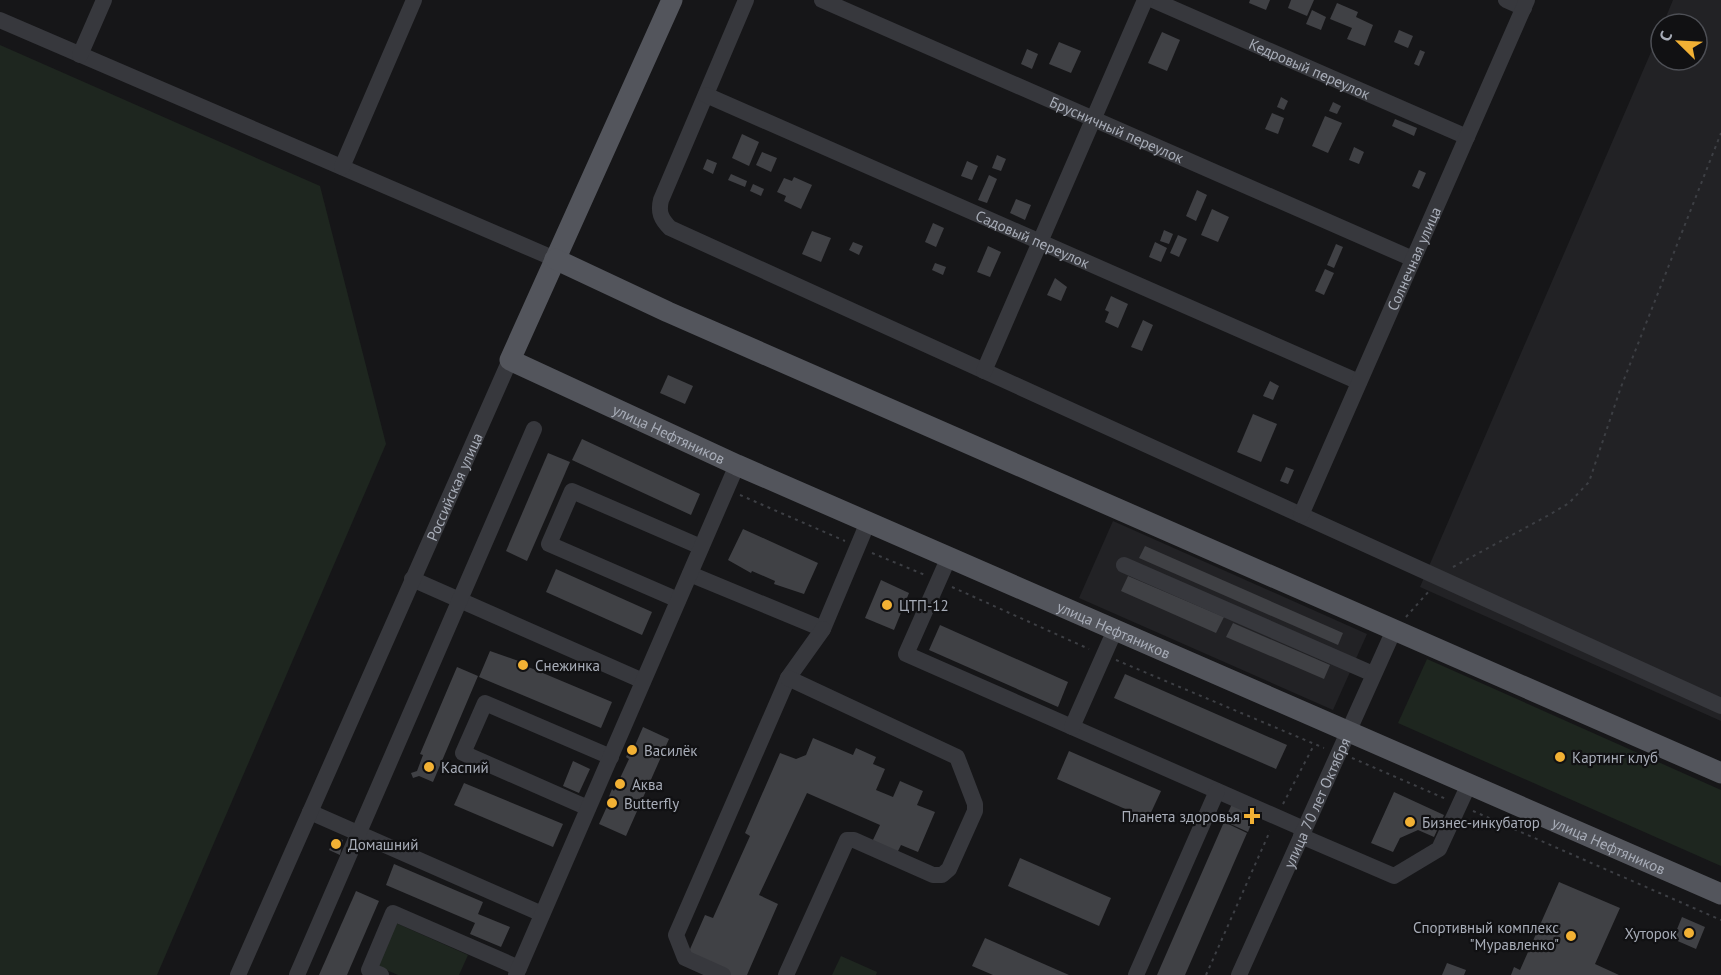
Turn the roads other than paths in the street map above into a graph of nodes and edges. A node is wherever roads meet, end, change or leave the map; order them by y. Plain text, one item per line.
1 (104, 0) edge
2 (414, 0) edge
3 (672, 0) edge
4 (746, 0) edge
5 (822, 0) edge
6 (1145, 0) edge
7 (1153, 0) edge
8 (1506, 0) edge
9 (1525, 4) edge
10 (0, 20) edge
11 (80, 55) junction
12 (706, 95) junction
13 (1093, 119) junction
14 (1467, 136) junction
15 (342, 167) junction
16 (1040, 242) junction
17 (555, 259) junction
18 (1413, 259) junction
19 (510, 360) junction
20 (984, 371) junction
21 (1359, 382) junction
22 (534, 429) dead end
23 (737, 465) junction
24 (1301, 515) junction
25 (868, 522) junction
26 (701, 547) junction
27 (949, 557) junction
28 (1124, 565) dead end
29 (690, 574) junction
30 (412, 579) junction
31 (459, 600) junction
32 (678, 600) junction
33 (823, 629) junction
34 (1115, 630) junction
35 (1394, 630) junction
36 (1373, 674) junction
37 (788, 678) junction
38 (644, 681) junction
39 (1721, 706) edge
40 (1072, 727) junction
41 (1347, 732) junction
42 (610, 757) junction
43 (1721, 772) edge
44 (1469, 784) junction
45 (1217, 791) junction
46 (588, 808) junction
47 (310, 812) junction
48 (358, 833) junction
49 (1302, 833) junction
50 (1721, 894) edge
51 (542, 914) junction
52 (518, 971) edge
53 (238, 975) edge
54 (297, 975) edge
55 (381, 975) edge
56 (723, 975) edge
57 (786, 975) edge
58 (1136, 975) edge
59 (1239, 975) edge

1 - 11 street
2 - 15 street
3 - 17 main road, Российская улица
4 - 12 street
5 - 13 street, Брусничный переулок
6 - 13 street
7 - 14 street, Кедровый переулок
8 - 9 street
9 - 14 street, Солнечная улица
10 - 11 street
11 - 15 street
12 - 16 street, Садовый переулок
12 - 20 street
13 - 16 street
13 - 18 street, Брусничный переулок
14 - 18 street, Солнечная улица
15 - 17 street
16 - 20 street
16 - 21 street, Садовый переулок
17 - 19 main road, Российская улица
17 - 35 main road
18 - 21 street, Солнечная улица
19 - 23 main road, улица Нефтяников
19 - 30 street, Российская улица
20 - 24 street
21 - 24 street, Солнечная улица
22 - 31 street
23 - 25 main road, улица Нефтяников
23 - 26 street
24 - 39 street
25 - 27 main road, улица Нефтяников
25 - 33 street
26 - 29 street
26 - 32 street
27 - 34 main road, улица Нефтяников
27 - 40 street
28 - 36 street
29 - 32 street
29 - 33 street
30 - 31 street
30 - 47 street, Российская улица
31 - 38 street
31 - 48 street
32 - 38 street
33 - 37 street
34 - 40 street
34 - 41 main road, улица Нефтяников
35 - 36 street, улица 70 лет Октября
35 - 43 main road
36 - 41 street, улица 70 лет Октября
37 - 56 street
37 - 57 street
38 - 42 street
40 - 45 street
41 - 44 main road, улица Нефтяников
41 - 49 street, улица 70 лет Октября
42 - 46 street
42 - 46 street
44 - 49 street
44 - 50 main road, улица Нефтяников
45 - 49 street
45 - 58 street
46 - 51 street
47 - 48 street
47 - 53 street, Российская улица
48 - 51 street
48 - 54 street
49 - 59 street, улица 70 лет Октября
51 - 52 street
52 - 55 street

